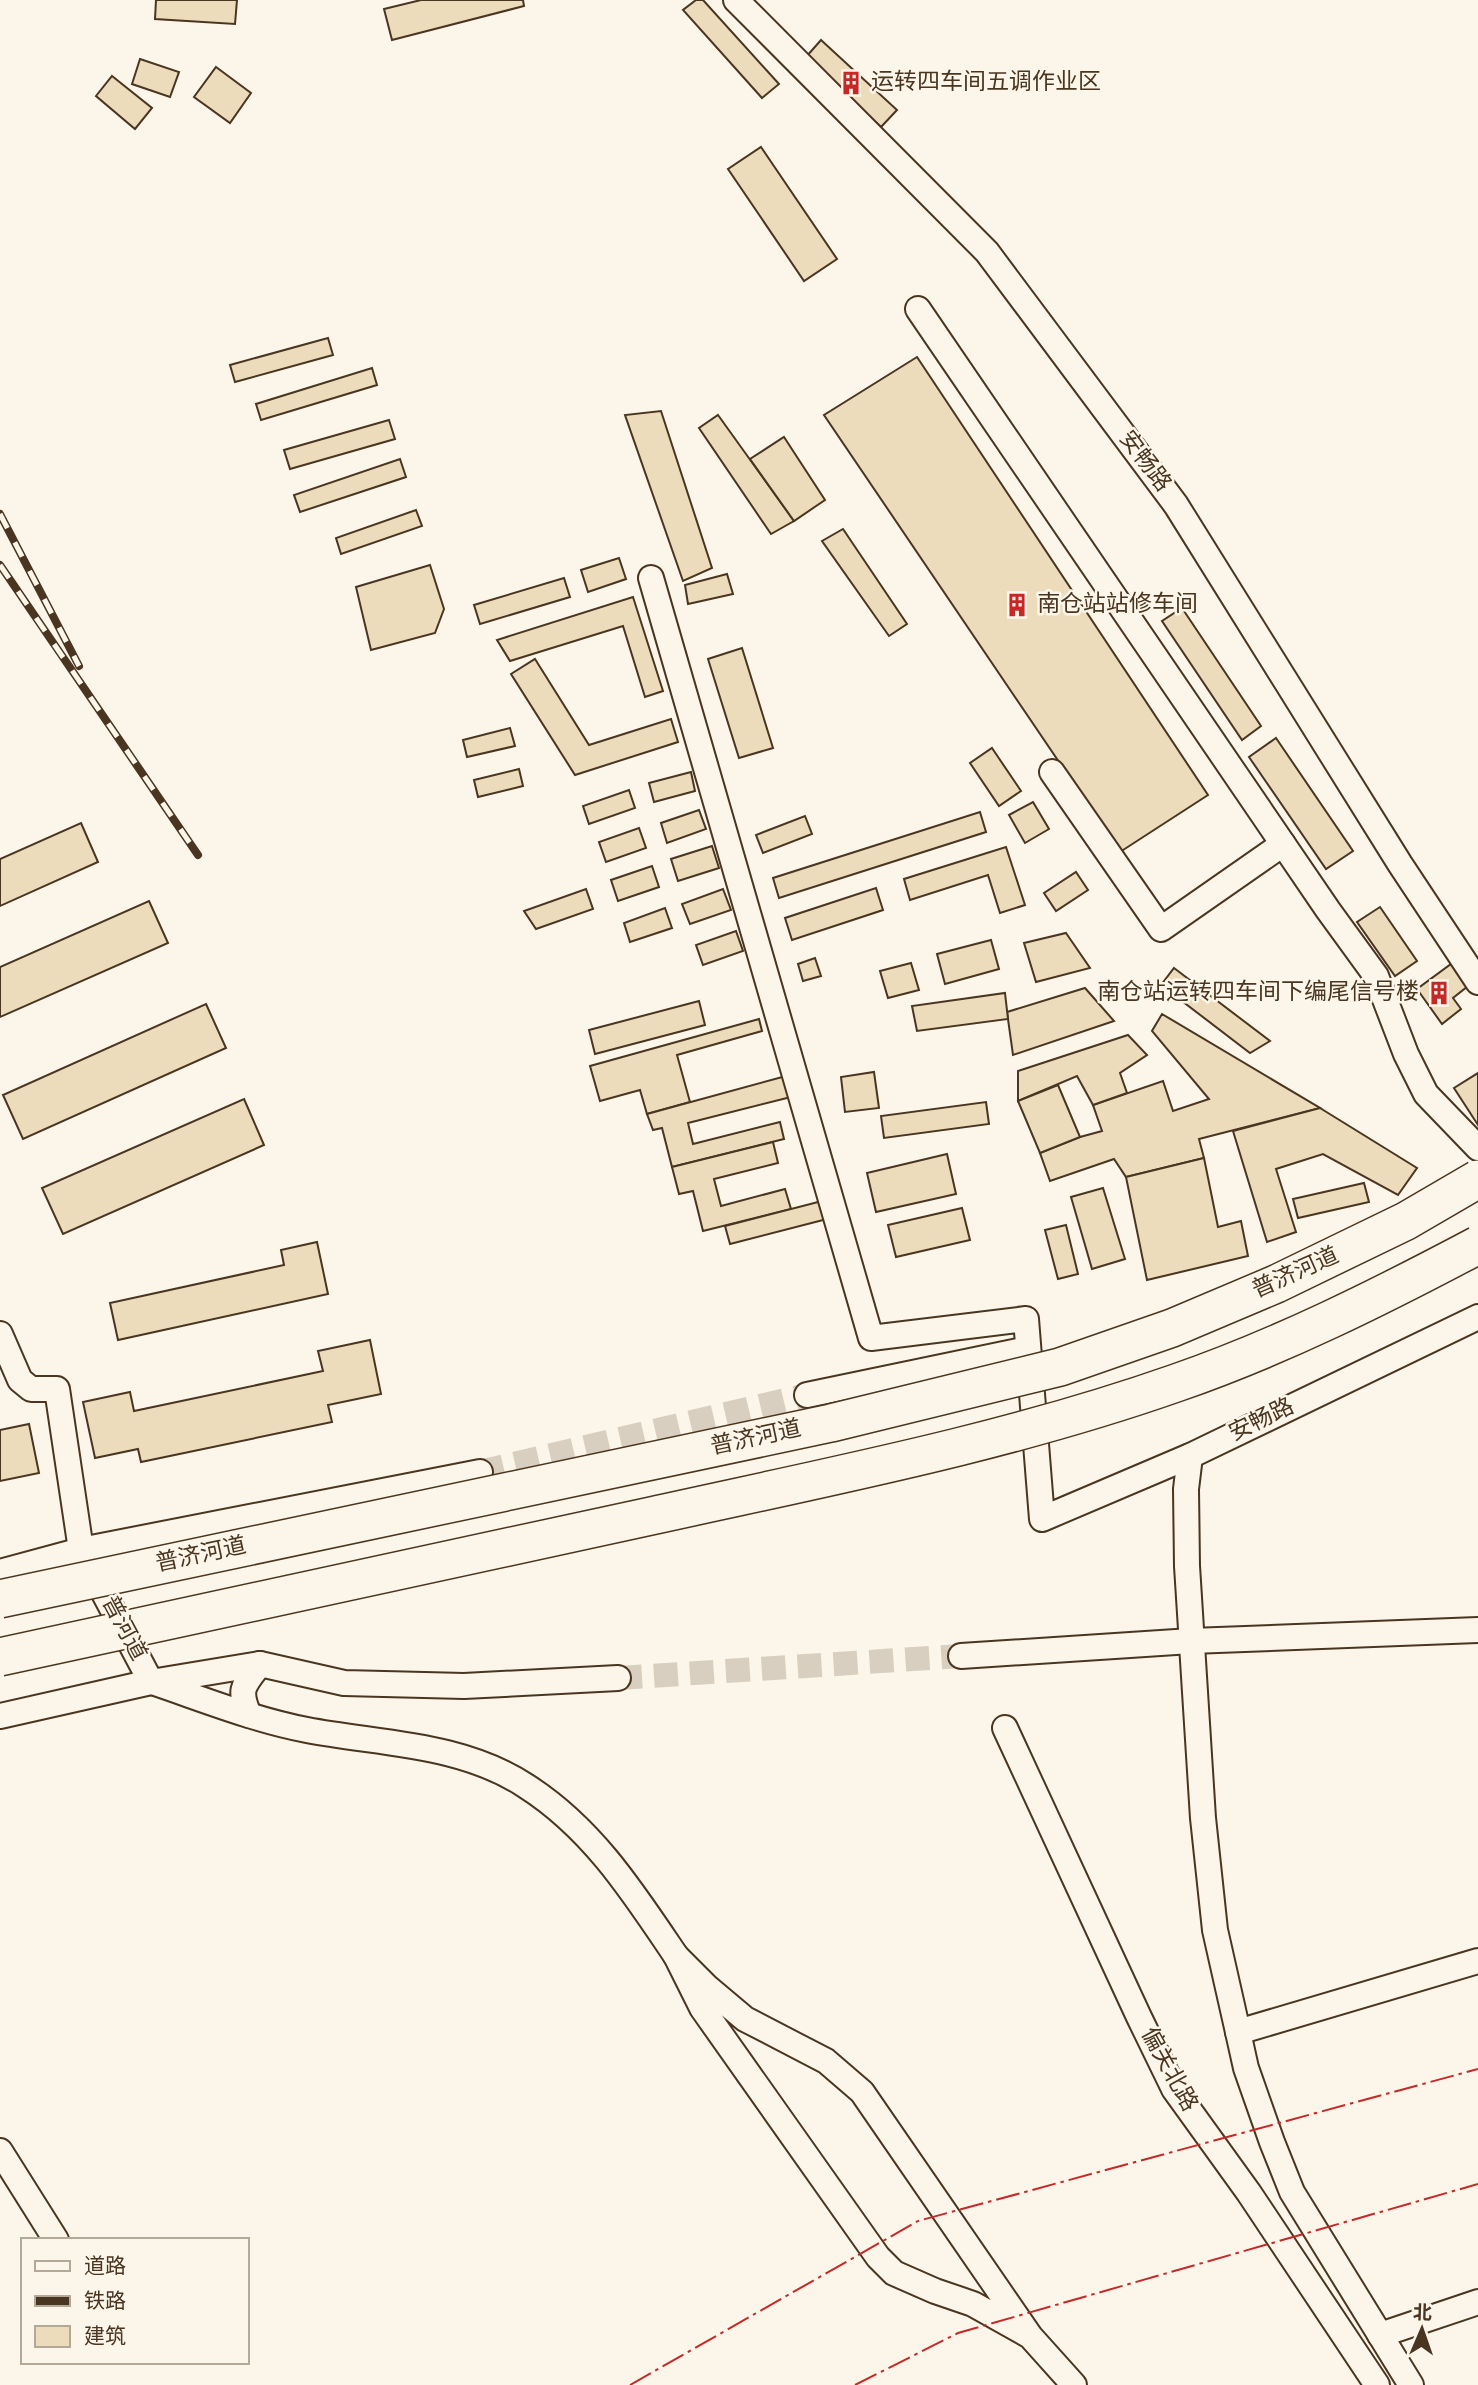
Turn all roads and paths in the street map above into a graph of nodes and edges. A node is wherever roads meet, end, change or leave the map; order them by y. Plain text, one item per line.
1 (736, 0) edge
2 (918, 309) dead end
3 (651, 578) dead end
4 (1052, 772) dead end
5 (1283, 844) junction
6 (1478, 982) edge
7 (1478, 1148) edge
8 (1478, 1179) edge
9 (1478, 1245) edge
10 (1478, 1317) edge
11 (0, 1334) edge
12 (1028, 1349) junction
13 (807, 1395) tunnel mouth
14 (1190, 1456) junction
15 (480, 1472) tunnel mouth
16 (81, 1550) junction
17 (0, 1572) edge
18 (0, 1598) edge
19 (1478, 1630) edge
20 (1191, 1641) junction
21 (961, 1656) tunnel mouth
22 (0, 1657) edge
23 (260, 1664) junction
24 (618, 1678) tunnel mouth
25 (151, 1682) junction
26 (249, 1715) junction
27 (0, 1716) edge
28 (1006, 1728) dead end
29 (676, 1956) junction
30 (1478, 1961) edge
31 (1237, 2032) junction
32 (0, 2151) edge
33 (55, 2238) edge
34 (1478, 2302) edge
35 (1380, 2335) junction
36 (1031, 2336) junction
37 (1074, 2385) edge
38 (1377, 2385) edge
39 (1411, 2385) edge

1 - 6 street, 安畅路
2 - 5 street
3 - 12 street
4 - 5 street
5 - 7 street
8 - 18 highway, 普济河道, bridge
9 - 22 highway, bridge
10 - 14 street, 安畅路
11 - 16 street, 普河道
12 - 13 street
12 - 14 street, 安畅路
14 - 20 street
15 - 16 street
16 - 17 street
16 - 25 street, 普河道
19 - 20 street
20 - 21 street
20 - 31 street
23 - 24 street
23 - 25 street
23 - 26 street
25 - 26 street
25 - 27 street, 普河道
26 - 29 street
28 - 38 street, 偏关北路
29 - 36 street
29 - 36 street
30 - 31 street
31 - 35 street
32 - 33 street
34 - 35 street
35 - 39 street
36 - 37 street

